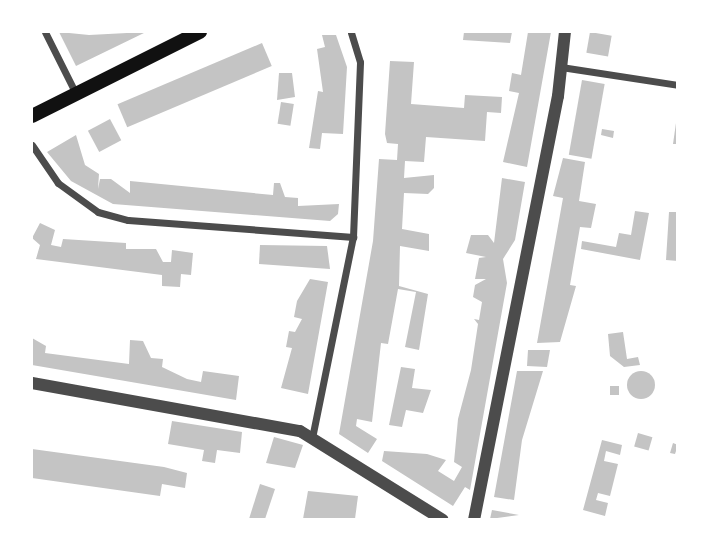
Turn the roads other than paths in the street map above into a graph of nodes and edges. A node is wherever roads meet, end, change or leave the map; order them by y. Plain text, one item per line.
1 (45, 32) edge
2 (200, 32) edge
3 (351, 32) edge
4 (565, 32) edge
5 (559, 66) junction
6 (677, 85) edge
7 (76, 94) junction
8 (32, 116) edge
9 (32, 145) edge
10 (353, 237) junction
11 (32, 383) edge
12 (312, 438) junction
13 (443, 520) edge
14 (474, 520) edge

1 - 7 street
2 - 7 main road
3 - 10 street
4 - 5 street
5 - 6 street
5 - 14 street
7 - 8 main road
9 - 10 street
10 - 12 street
11 - 12 street
12 - 13 street

